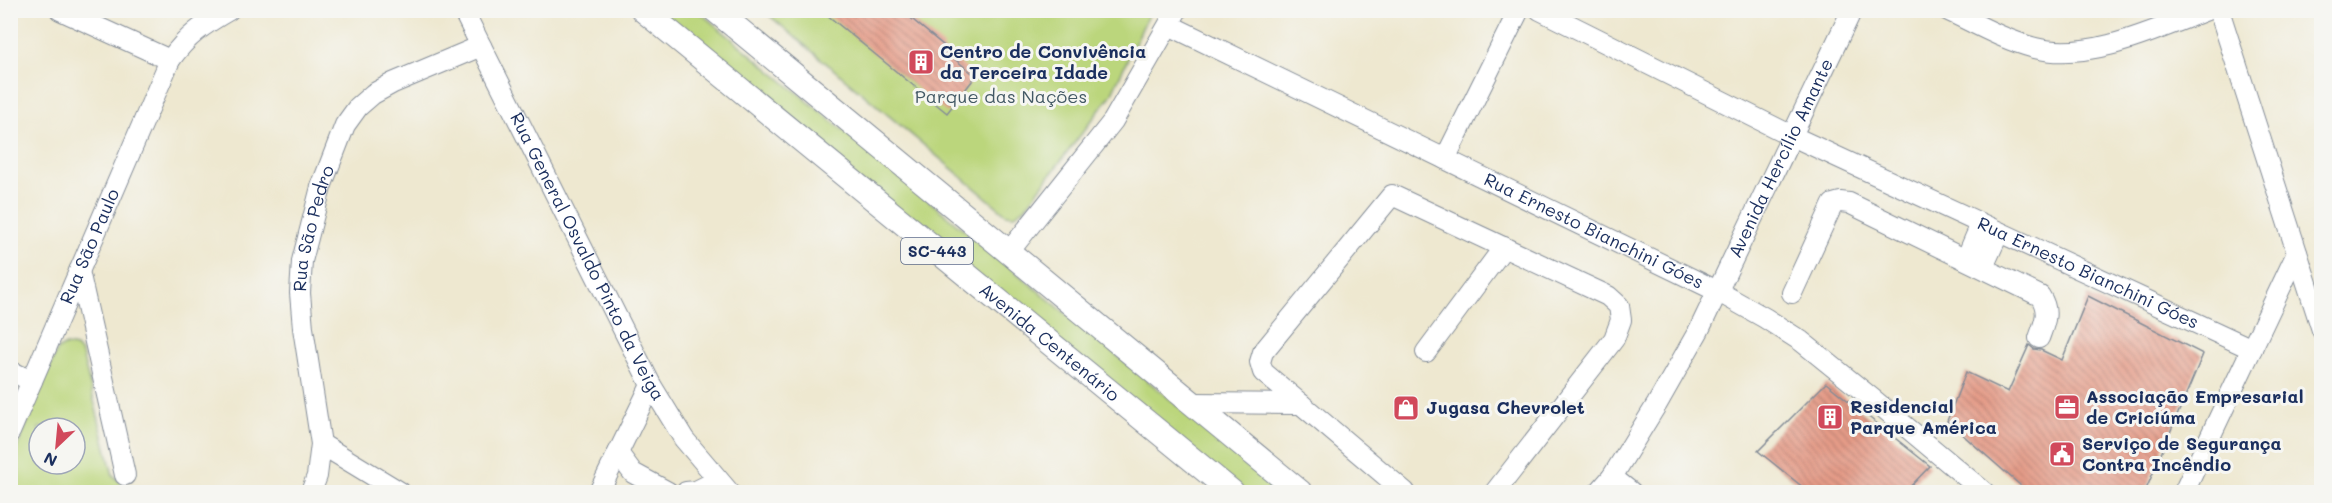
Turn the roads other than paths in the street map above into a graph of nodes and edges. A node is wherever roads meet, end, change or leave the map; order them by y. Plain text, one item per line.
1 (60, 10) edge
2 (229, 10) edge
3 (463, 10) edge
4 (643, 10) edge
5 (715, 10) edge
6 (1519, 10) edge
7 (1540, 10) edge
8 (1852, 10) edge
9 (1947, 10) edge
10 (2207, 10) edge
11 (2219, 10) edge
12 (1173, 18) edge
13 (481, 46) junction
14 (170, 60) junction
15 (1792, 136) junction
16 (1445, 159) junction
17 (1990, 228) junction
18 (1504, 247) junction
19 (1008, 253) junction
20 (2297, 253) junction
21 (1974, 263) junction
22 (79, 271) junction
23 (1717, 291) junction
24 (1792, 293) dead end
25 (2322, 330) edge
26 (2040, 338) dead end
27 (2252, 349) junction
28 (1426, 352) dead end
29 (10, 371) edge
30 (32, 381) junction
31 (651, 385) junction
32 (1192, 403) junction
33 (1301, 404) junction
34 (10, 432) edge
35 (321, 444) junction
36 (618, 453) junction
37 (125, 475) dead end
38 (1612, 477) junction
39 (724, 486) edge
40 (1218, 487) edge
41 (311, 492) edge
42 (400, 492) edge
43 (599, 492) edge
44 (668, 492) edge
45 (686, 492) edge
46 (1300, 492) edge
47 (1405, 492) edge
48 (1495, 492) edge
49 (1599, 492) edge
50 (1631, 492) edge
51 (1984, 492) edge
52 (2184, 492) edge

1 - 14 street
2 - 14 street, Rua São Paulo
3 - 13 street, Rua General Osvaldo Pinto da Veiga
4 - 40 main road, Avenida Centenário / SC-443
5 - 19 main road
6 - 16 street
7 - 15 street, Rua Ernesto Bianchini Góes
8 - 15 street, Avenida Hercílio Amante
9 - 10 street
11 - 20 street
12 - 16 street, Rua Ernesto Bianchini Góes
12 - 19 street
13 - 31 street, Rua General Osvaldo Pinto da Veiga
13 - 35 street, Rua São Pedro
14 - 22 street, Rua São Paulo
15 - 17 street, Rua Ernesto Bianchini Góes
15 - 23 street, Avenida Hercílio Amante
16 - 23 street, Rua Ernesto Bianchini Góes
17 - 21 street
17 - 27 street, Rua Ernesto Bianchini Góes
18 - 28 street
18 - 33 street
18 - 48 street
19 - 32 main road
20 - 25 street
20 - 27 street
21 - 24 street
21 - 26 street
22 - 30 street, Rua São Paulo
22 - 37 street
23 - 38 street, Avenida Hercílio Amante
23 - 51 street, Rua Ernesto Bianchini Góes
27 - 52 street
29 - 30 street
30 - 34 street, Rua São Paulo
31 - 36 street
31 - 39 street, Rua General Osvaldo Pinto da Veiga
32 - 33 street
32 - 46 main road
33 - 47 street
35 - 41 street, Rua São Pedro
35 - 42 street
36 - 43 street
36 - 44 street
38 - 49 street, Avenida Hercílio Amante
38 - 50 street
39 - 45 street

